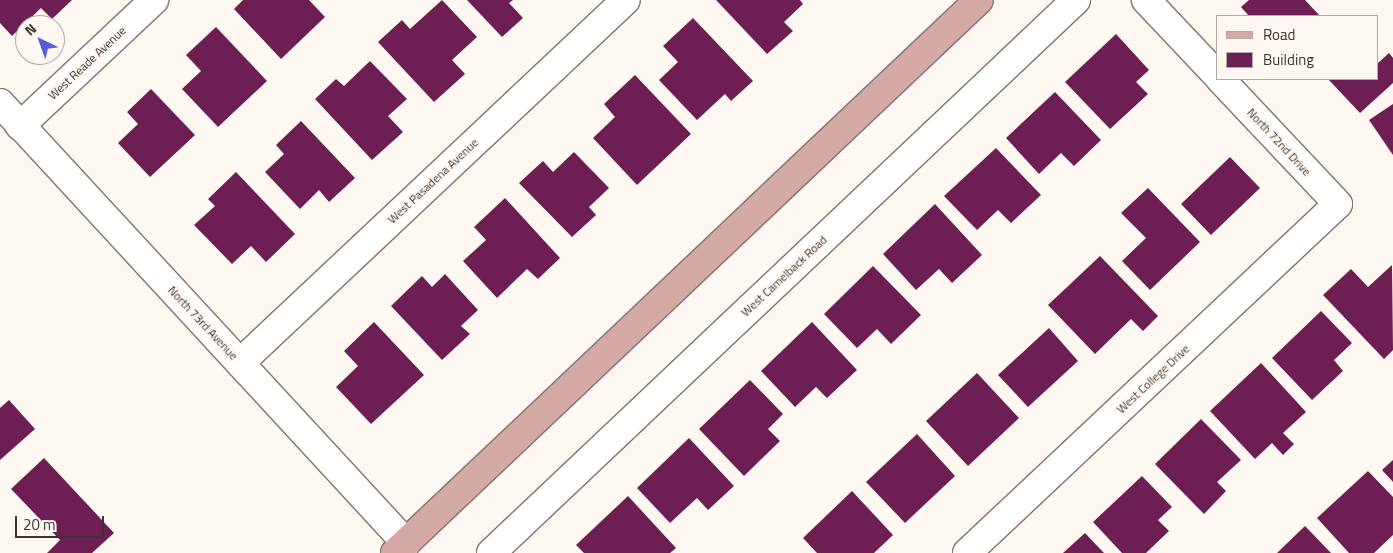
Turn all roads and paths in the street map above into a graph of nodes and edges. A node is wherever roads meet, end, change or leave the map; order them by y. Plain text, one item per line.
1 (154, 0) edge
2 (626, 0) edge
3 (979, 0) edge
4 (1076, 0) edge
5 (1146, 0) edge
6 (1216, 74) edge
7 (1221, 80) edge
8 (0, 104) edge
9 (20, 126) junction
10 (1338, 204) joint
11 (240, 362) junction
12 (400, 548) edge
13 (491, 553) edge
14 (967, 553) edge

1 - 9 street, West Reade Avenue
2 - 11 street, West Pasadena Avenue
3 - 12 main road
4 - 13 street, West Camelback Road
5 - 6 street
7 - 10 street, North 72nd Drive
8 - 9 street, North 73rd Avenue
9 - 11 street, North 73rd Avenue
10 - 14 street, West College Drive
11 - 12 street, North 73rd Avenue

